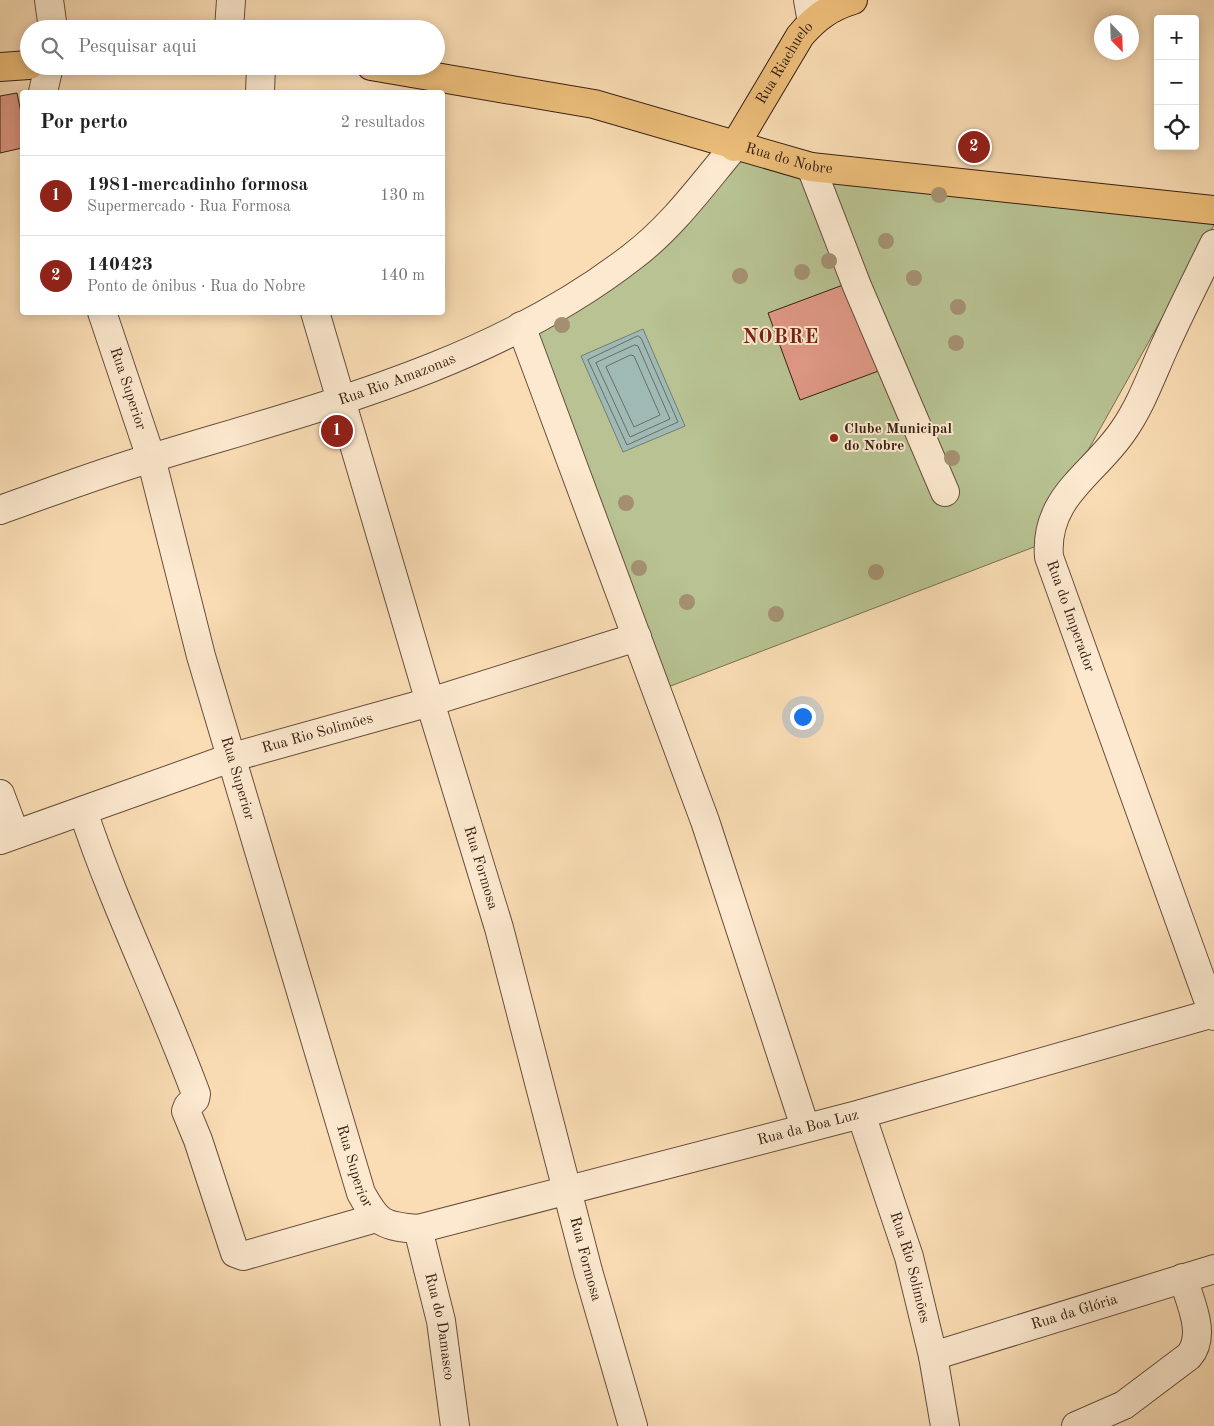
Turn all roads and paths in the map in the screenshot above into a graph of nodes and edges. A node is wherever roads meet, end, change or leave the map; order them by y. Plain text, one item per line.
1 (49, 0) edge
2 (231, 0) edge
3 (853, 0) edge
4 (810, 11) edge
5 (52, 20) edge
6 (230, 20) edge
7 (20, 66) edge
8 (0, 67) edge
9 (47, 75) edge
10 (261, 75) edge
11 (424, 75) edge
12 (43, 90) edge
13 (260, 90) edge
14 (734, 147) junction
15 (811, 167) junction
16 (1214, 210) edge
17 (1214, 244) edge
18 (103, 315) edge
19 (317, 315) edge
20 (521, 326) junction
21 (340, 401) junction
22 (151, 458) junction
23 (945, 492) dead end
24 (0, 510) edge
25 (637, 637) junction
26 (430, 702) junction
27 (233, 757) junction
28 (0, 794) edge
29 (83, 811) junction
30 (8, 837) edge
31 (1214, 1014) edge
32 (861, 1114) junction
33 (805, 1127) junction
34 (567, 1190) junction
35 (398, 1225) junction
36 (1214, 1269) edge
37 (1183, 1278) junction
38 (933, 1356) junction
39 (455, 1426) edge
40 (633, 1426) edge
41 (945, 1426) edge
42 (1076, 1426) edge

1 - 5 street
2 - 6 street
3 - 4 main road, Rua Riachuelo
4 - 14 main road, Rua Riachuelo
7 - 8 main road
9 - 12 street
10 - 13 street
11 - 14 main road, Rua do Nobre
14 - 15 main road, Rua do Nobre
14 - 20 street, Rua Rio Amazonas
15 - 16 main road, Rua do Nobre
15 - 23 street
17 - 31 street, Rua do Imperador
18 - 22 street, Rua Superior
19 - 21 street, Rua Formosa
20 - 21 street, Rua Rio Amazonas
20 - 25 street
21 - 22 street, Rua Rio Amazonas
21 - 26 street, Rua Formosa
22 - 24 street, Rua Rio Amazonas
22 - 27 street, Rua Superior
25 - 26 street, Rua Rio Solimões
25 - 33 street
26 - 27 street, Rua Rio Solimões
26 - 34 street, Rua Formosa
27 - 29 street, Rua Rio Solimões
27 - 35 street, Rua Superior
28 - 30 street
29 - 30 street, Rua Rio Solimões
29 - 35 street, Rua da Boa Luz
31 - 32 street, Rua da Boa Luz
32 - 33 street, Rua da Boa Luz
32 - 38 street, Rua Rio Solimões
33 - 34 street, Rua da Boa Luz
34 - 35 street, Rua da Boa Luz
34 - 40 street, Rua Formosa
35 - 39 street, Rua do Damasco
36 - 37 street, Rua da Glória
37 - 38 street, Rua da Glória
37 - 42 street
38 - 41 street, Rua Rio Solimões

